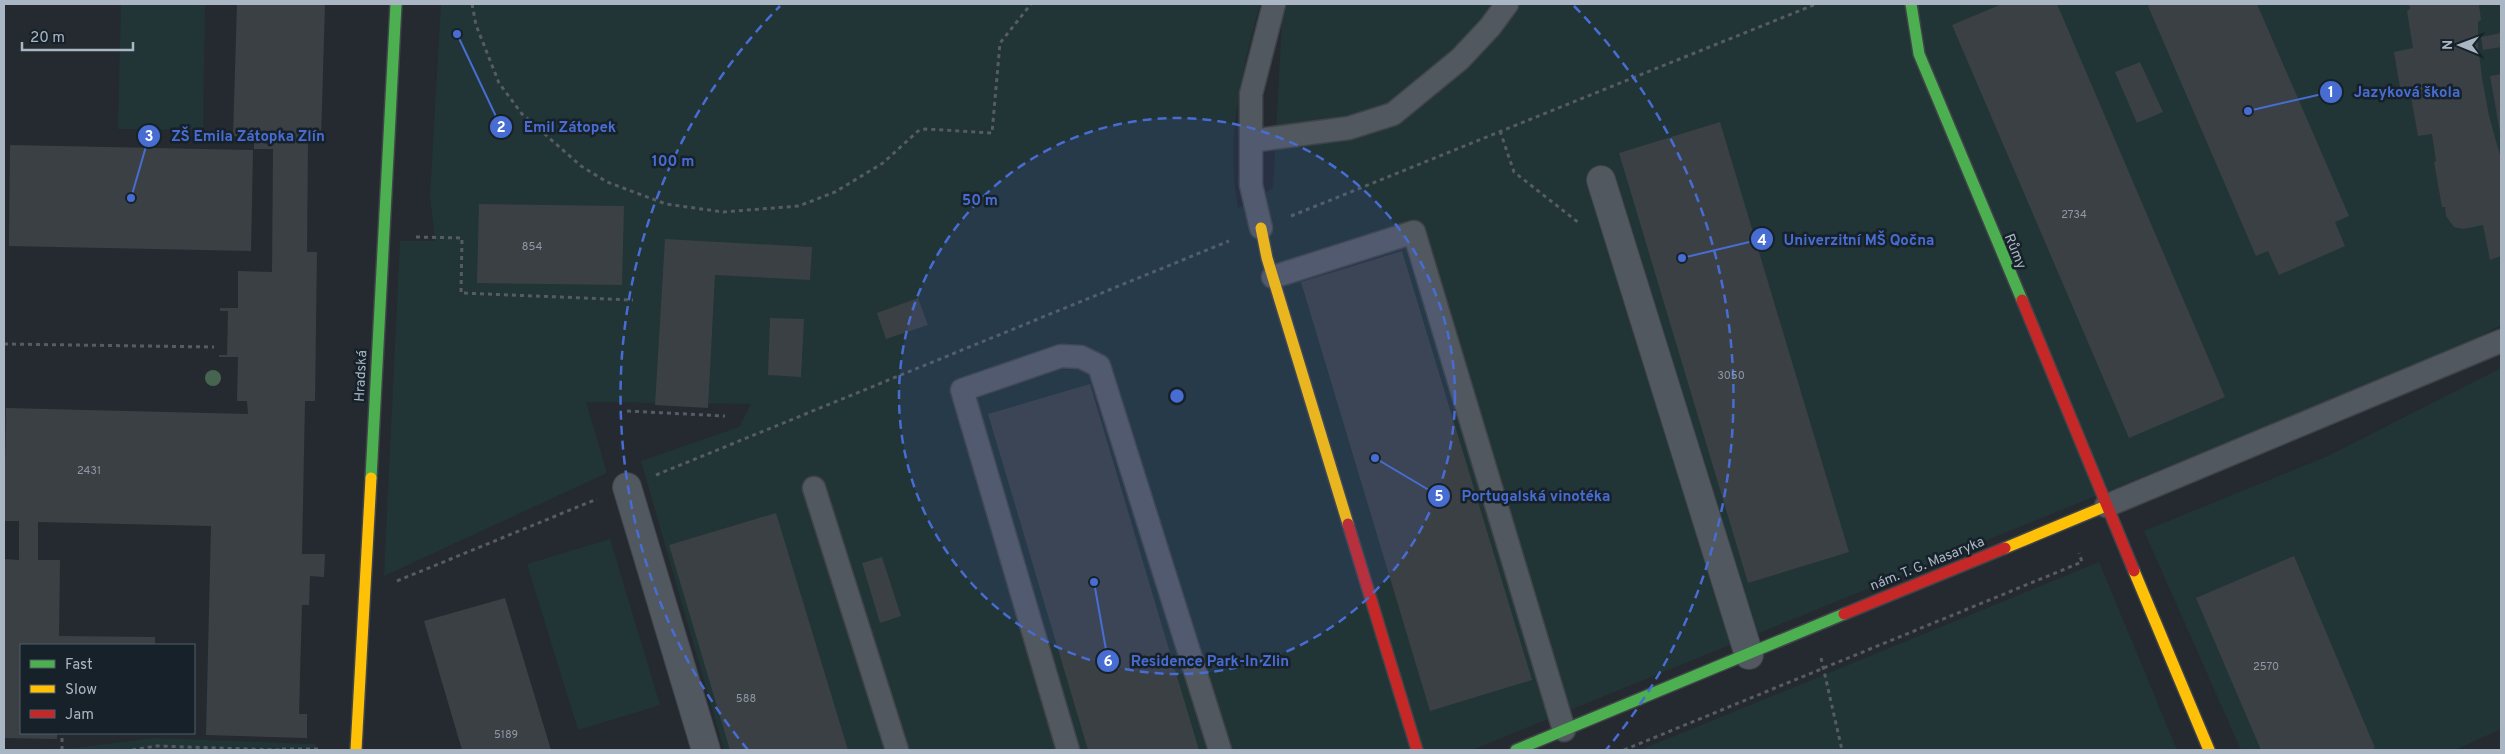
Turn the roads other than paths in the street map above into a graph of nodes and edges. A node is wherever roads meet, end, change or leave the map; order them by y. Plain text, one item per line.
1 (396, 4) edge
2 (1274, 4) edge
3 (1507, 4) edge
4 (1909, 8) edge
5 (1251, 141) junction
6 (1601, 180) dead end
7 (1261, 228) joint
8 (1273, 277) junction
9 (2501, 341) edge
10 (627, 487) road end
11 (814, 488) dead end
12 (2106, 506) junction
13 (1749, 655) junction
14 (1564, 730) junction
15 (356, 750) edge
16 (706, 750) edge
17 (897, 750) edge
18 (1068, 750) edge
19 (1220, 750) edge
20 (1417, 750) edge
21 (1516, 750) edge
22 (2209, 750) edge

1 - 15 street, Hradská
2 - 5 lane
3 - 5 lane
4 - 12 street, Růmy
5 - 7 lane
6 - 13 street
7 - 8 street
8 - 14 lane
8 - 20 street
9 - 12 lane
10 - 16 street
11 - 17 lane
12 - 13 street, nám. T. G. Masaryka
12 - 22 street
13 - 14 street, nám. T. G. Masaryka
14 - 21 street, nám. T. G. Masaryka
18 - 19 lane

